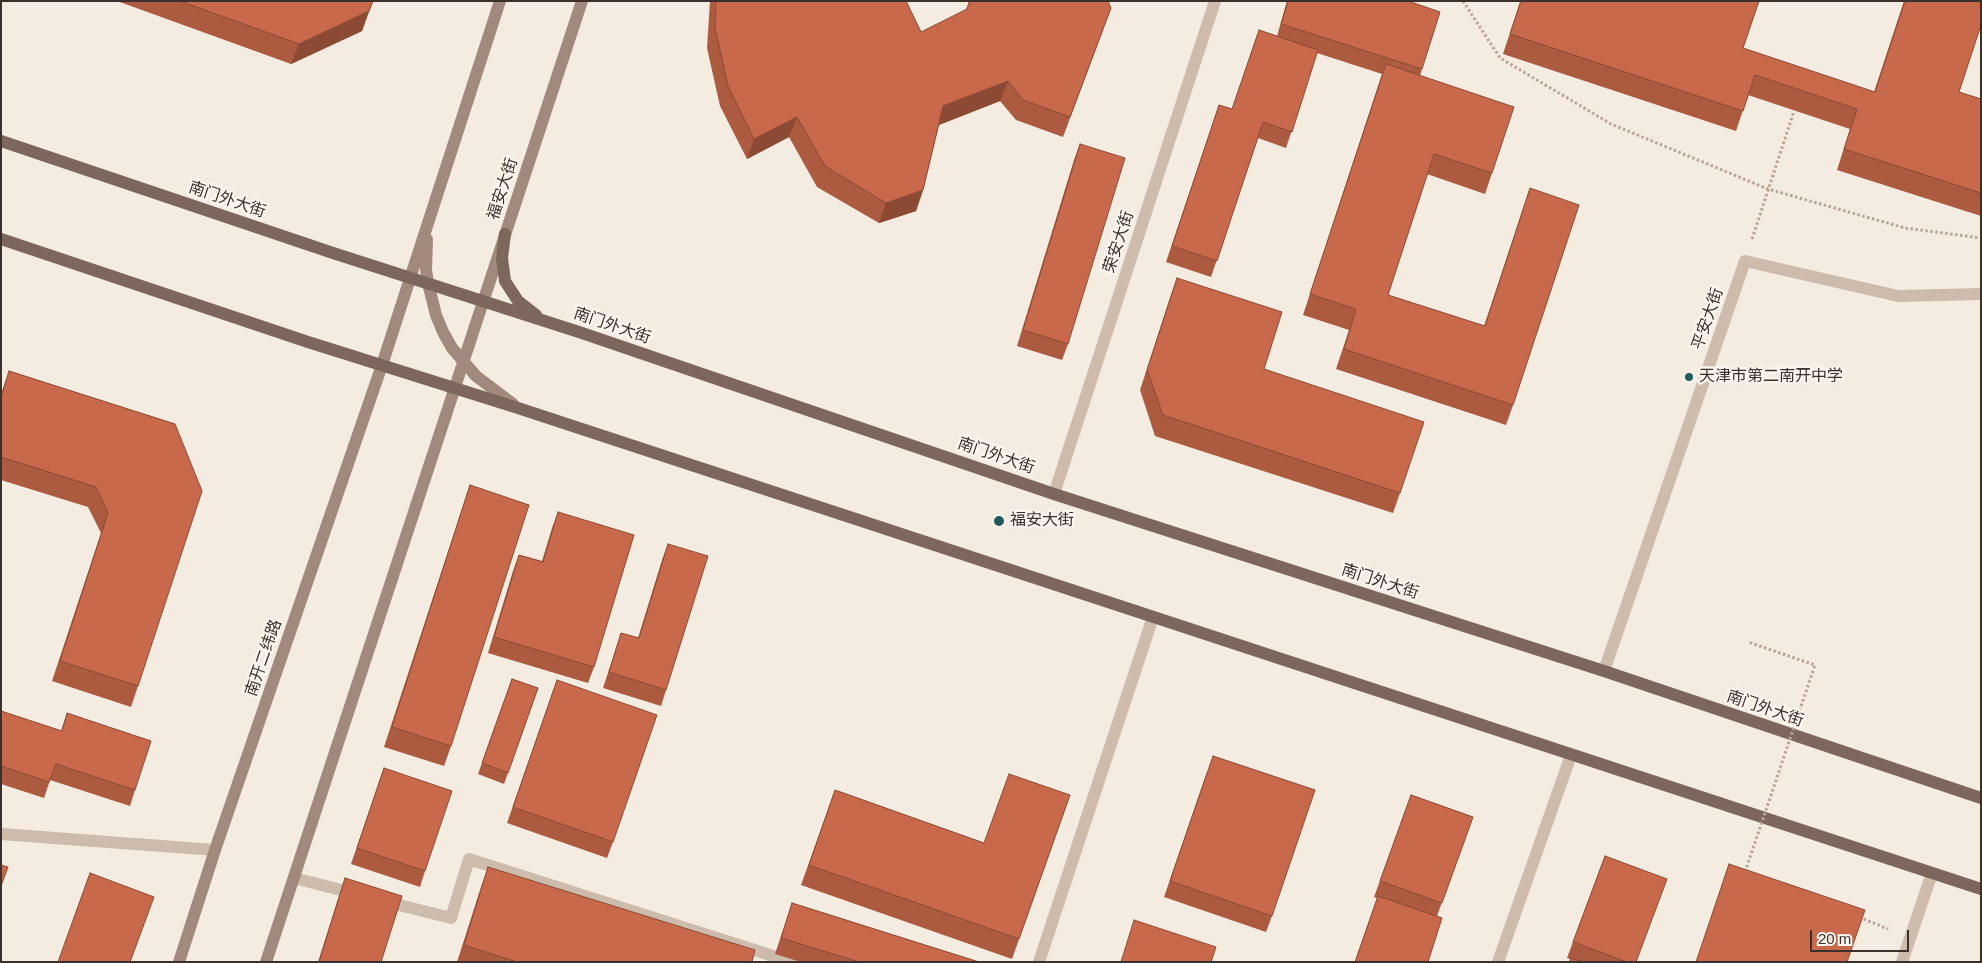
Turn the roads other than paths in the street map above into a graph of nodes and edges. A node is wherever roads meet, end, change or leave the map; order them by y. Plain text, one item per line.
1 (500, 1) edge
2 (582, 1) edge
3 (1215, 1) edge
4 (1, 141) edge
5 (431, 212) junction
6 (505, 234) junction
7 (1, 239) edge
8 (409, 278) junction
9 (428, 283) junction
10 (1981, 294) edge
11 (484, 301) junction
12 (544, 321) junction
13 (463, 362) junction
14 (382, 365) junction
15 (454, 388) junction
16 (518, 408) junction
17 (1054, 494) junction
18 (1153, 617) junction
19 (1604, 671) junction
20 (1572, 755) junction
21 (1981, 798) edge
22 (1, 834) edge
23 (215, 850) junction
24 (1932, 873) junction
25 (294, 878) junction
26 (1981, 889) edge
27 (179, 962) edge
28 (266, 962) edge
29 (792, 962) edge
30 (1039, 962) edge
31 (1498, 962) edge
32 (1902, 962) edge

1 - 5 main road
2 - 6 main road, 福安大街
3 - 17 street, 荣安大街
4 - 8 main road, 南门外大街
5 - 8 main road
5 - 9 main road
6 - 11 main road, 福安大街
6 - 12 main road
7 - 14 main road
8 - 9 main road, 南门外大街
8 - 14 main road
9 - 11 main road, 南门外大街
9 - 13 main road
10 - 19 street, 平安大街
11 - 12 main road, 南门外大街
11 - 13 main road, 福安大街
12 - 17 main road, 南门外大街
13 - 15 main road, 福安大街
13 - 16 main road
14 - 15 main road
14 - 23 main road, 南开二纬路
15 - 16 main road
15 - 25 main road
16 - 18 main road
17 - 19 main road, 南门外大街
18 - 20 main road
18 - 30 street
19 - 21 main road, 南门外大街
20 - 24 main road
20 - 31 street
22 - 23 street
23 - 27 main road, 南开二纬路
24 - 26 main road
24 - 32 street
25 - 28 main road
25 - 29 street

